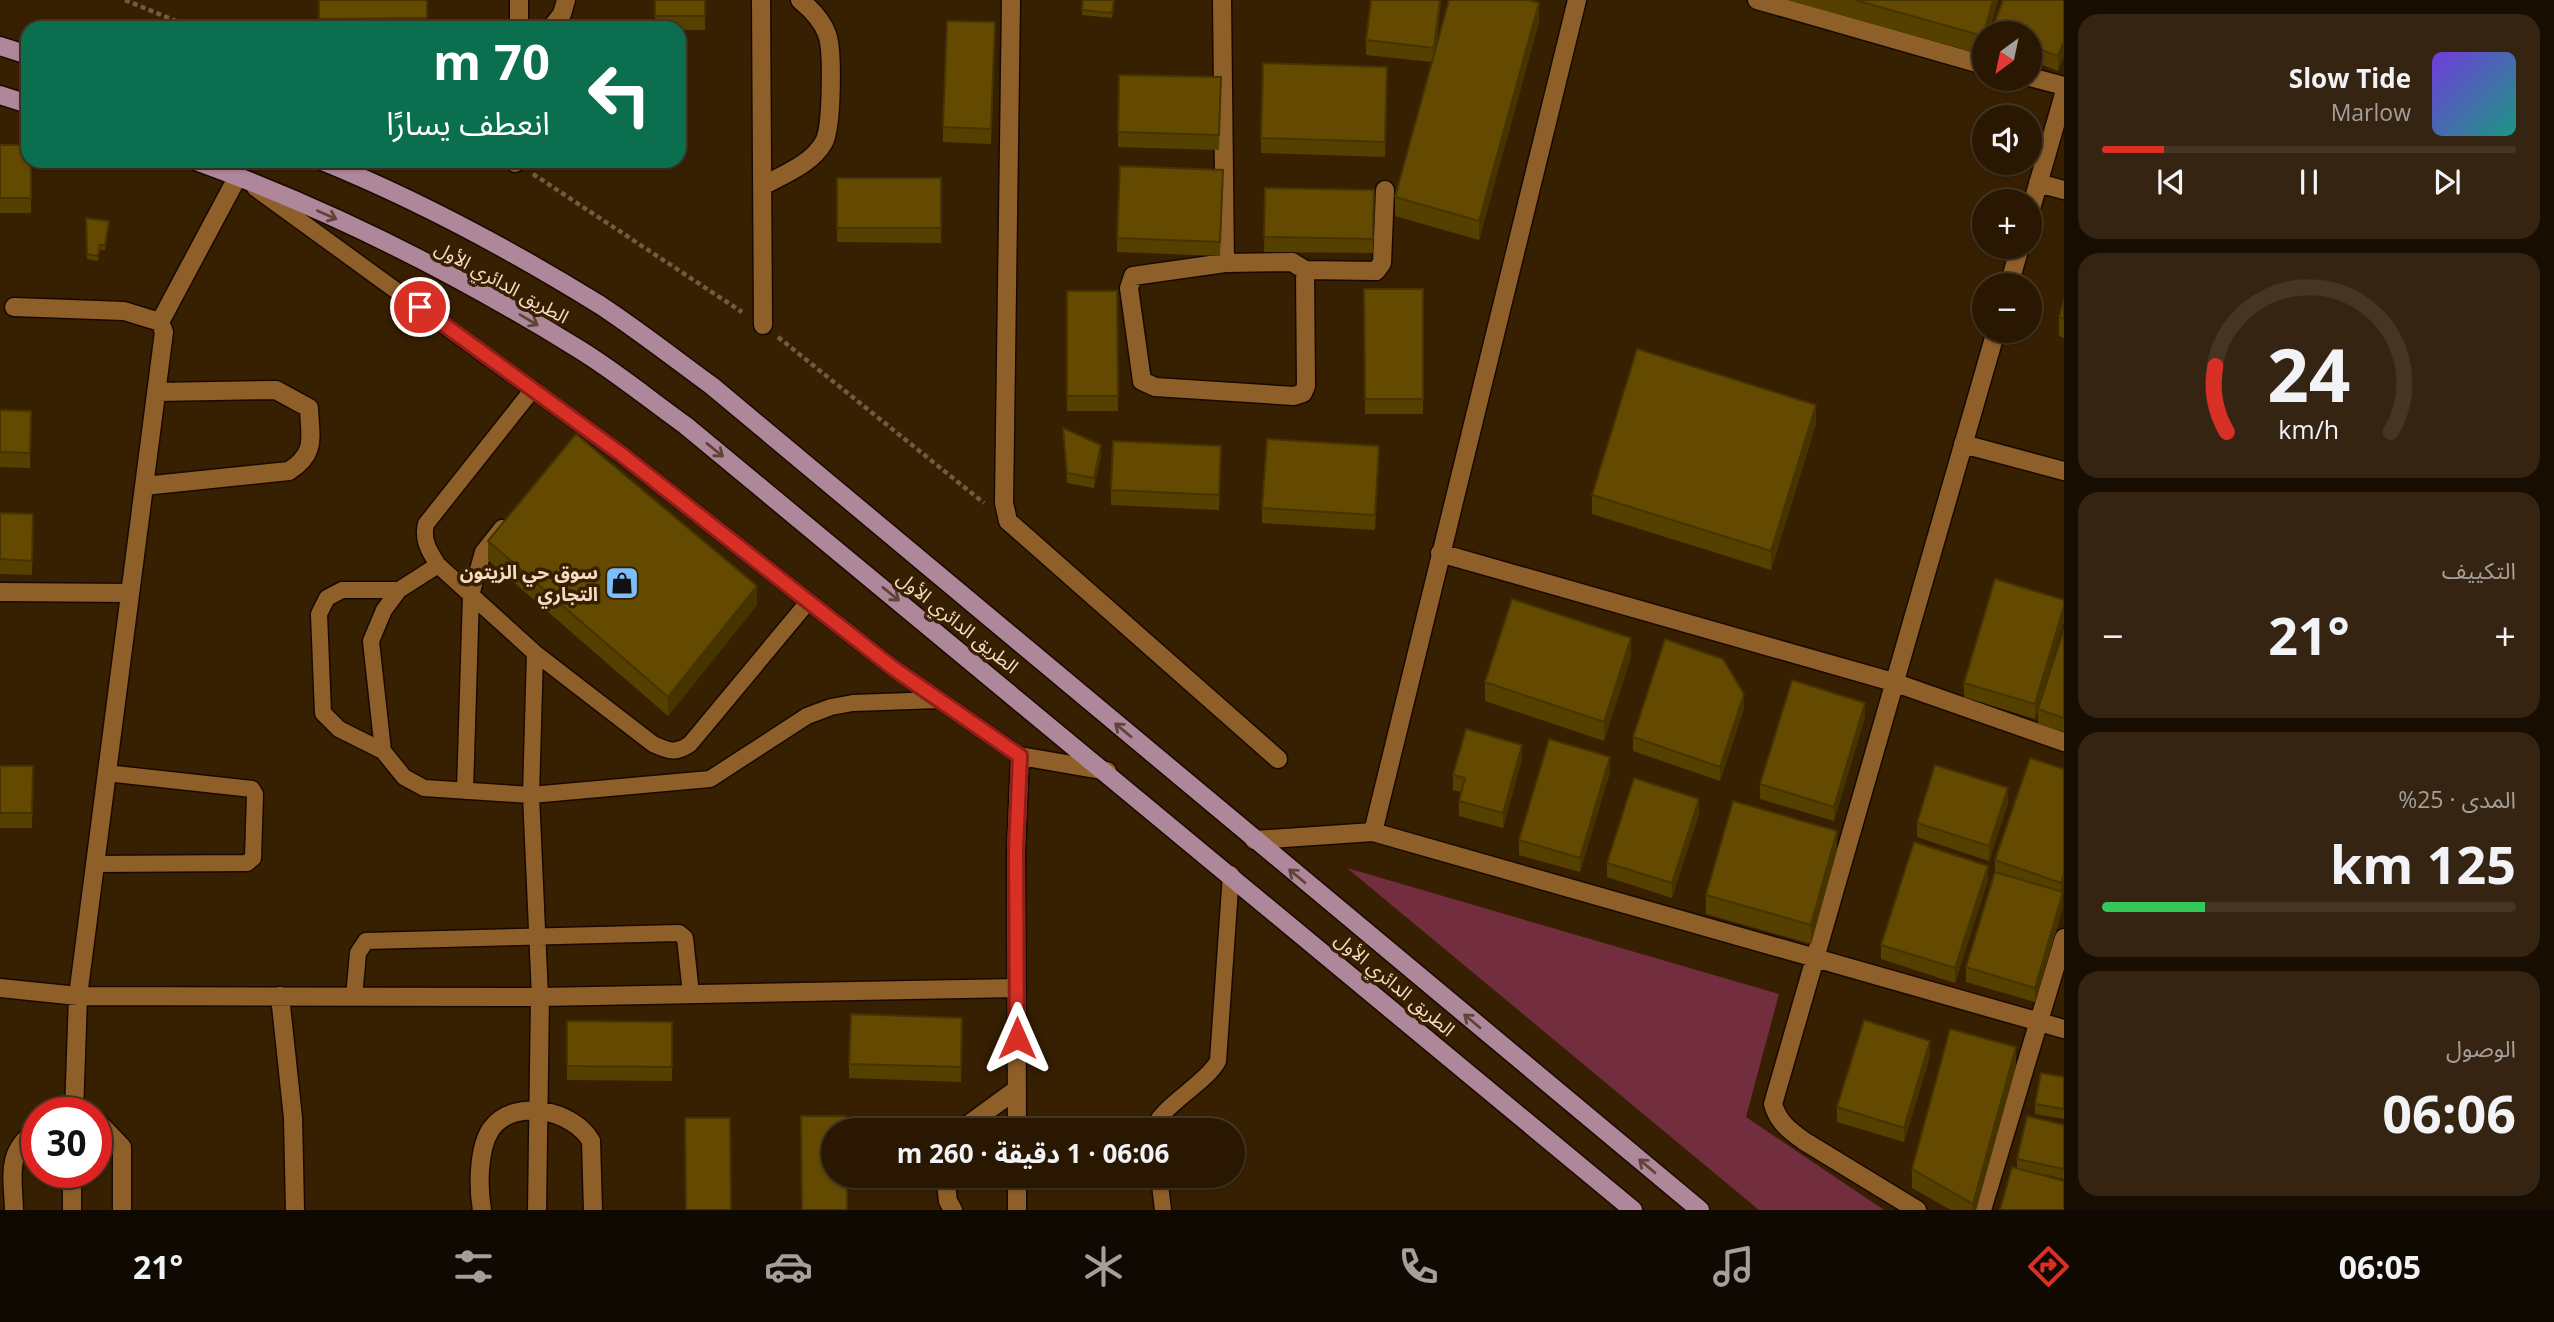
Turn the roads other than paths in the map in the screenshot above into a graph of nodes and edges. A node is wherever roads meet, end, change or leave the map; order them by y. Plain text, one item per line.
1 (519, 0) edge
2 (566, 0) edge
3 (761, 0) edge
4 (800, 0) edge
5 (1011, 0) edge
6 (1222, 0) edge
7 (1577, 0) edge
8 (1757, 0) edge
9 (519, 21) edge
10 (556, 21) edge
11 (0, 46) edge
12 (21, 53) edge
13 (1972, 62) edge
14 (2042, 80) edge
15 (2064, 86) edge
16 (2064, 94) edge
17 (0, 95) edge
18 (21, 102) edge
19 (216, 168) edge
20 (339, 168) edge
21 (238, 176) junction
22 (2038, 183) junction
23 (763, 186) junction
24 (2036, 189) edge
25 (1385, 190) dead end
26 (2064, 190) edge
27 (1225, 263) junction
28 (1305, 270) junction
29 (14, 307) dead end
30 (160, 322) junction
31 (763, 325) dead end
32 (1992, 343) edge
33 (533, 389) junction
34 (157, 392) junction
35 (1963, 444) junction
36 (2064, 471) edge
37 (144, 485) junction
38 (516, 510) edge
39 (1440, 553) junction
40 (438, 565) junction
41 (399, 590) junction
42 (0, 592) edge
43 (129, 593) junction
44 (471, 594) junction
45 (808, 602) junction
46 (535, 653) junction
47 (1893, 682) junction
48 (938, 699) junction
49 (2064, 742) edge
50 (383, 751) junction
51 (680, 751) junction
52 (1020, 756) junction
53 (1278, 759) dead end
54 (1107, 771) junction
55 (106, 773) junction
56 (688, 781) junction
57 (465, 791) junction
58 (531, 795) junction
59 (1373, 832) junction
60 (1254, 841) junction
61 (95, 864) junction
62 (1231, 874) junction
63 (537, 935) junction
64 (2064, 937) edge
65 (1814, 959) junction
66 (0, 988) edge
67 (1017, 988) junction
68 (691, 994) junction
69 (78, 996) junction
70 (280, 996) junction
71 (354, 997) junction
72 (540, 997) junction
73 (2039, 1023) junction
74 (2064, 1029) edge
75 (1017, 1089) junction
76 (74, 1097) edge
77 (540, 1110) junction
78 (977, 1118) edge
79 (1017, 1118) edge
80 (1159, 1118) edge
81 (112, 1137) edge
82 (21, 1140) edge
83 (72, 1188) edge
84 (947, 1188) edge
85 (1017, 1188) edge
86 (1160, 1188) edge
87 (14, 1210) edge
88 (72, 1210) edge
89 (122, 1210) edge
90 (295, 1210) edge
91 (482, 1210) edge
92 (537, 1210) edge
93 (593, 1210) edge
94 (953, 1210) edge
95 (1017, 1210) edge
96 (1163, 1210) edge
97 (1633, 1210) edge
98 (1700, 1210) edge
99 (1917, 1210) edge
100 (1982, 1210) edge

1 - 9 street
2 - 10 street
3 - 23 street
4 - 23 street
5 - 53 street
6 - 27 street
7 - 39 street
8 - 13 street
11 - 12 main road
14 - 15 street
16 - 22 street
17 - 18 main road
19 - 21 main road, الطريق الدائري الأول
60 -> 20 main road, الطريق الدائري الأول
21 - 30 street
21 - 33 lane
21 -> 54 main road, الطريق الدائري الأول
22 - 24 street
22 - 26 street
23 - 31 street
25 - 28 street
27 - 28 street
27 - 28 street
29 - 30 street
30 - 34 street
32 - 35 street
33 - 40 lane
33 - 45 lane
34 - 37 street
34 - 37 street
35 - 36 street
35 - 47 street
37 - 43 street
38 - 44 lane
39 - 47 street
39 - 59 street
40 - 41 lane
40 - 44 lane
41 - 50 lane
41 - 50 lane
42 - 43 street
43 - 55 street
44 - 46 lane
44 - 57 lane
45 - 48 lane
45 - 51 lane
46 - 51 lane
46 - 58 lane
47 - 49 street
47 - 65 street
48 - 52 lane
48 - 56 lane
50 - 57 lane
51 - 56 lane
52 - 54 street
52 - 67 street
54 - 62 main road, الطريق الدائري الأول
55 - 61 street
55 - 61 lane
56 - 58 lane
57 - 58 lane
58 - 63 lane
59 - 60 street
59 - 65 street
98 -> 60 main road, الطريق الدائري الأول
61 - 69 street
62 - 80 lane
62 - 97 main road, الطريق الدائري الأول
63 - 68 lane
63 - 71 lane
63 - 72 lane
64 - 73 street
65 - 73 street
65 - 99 street
66 - 69 street
67 - 68 street
67 - 75 street
68 - 72 street
69 - 70 street
69 - 76 street
70 - 71 street
70 - 90 street
71 - 72 street
72 - 77 street
73 - 74 street
73 - 100 street
75 - 78 street
75 - 79 street
77 - 91 street
77 - 92 street
77 - 93 street
81 - 89 street
82 - 87 street
83 - 88 street
84 - 94 street
85 - 95 street
86 - 96 lane

